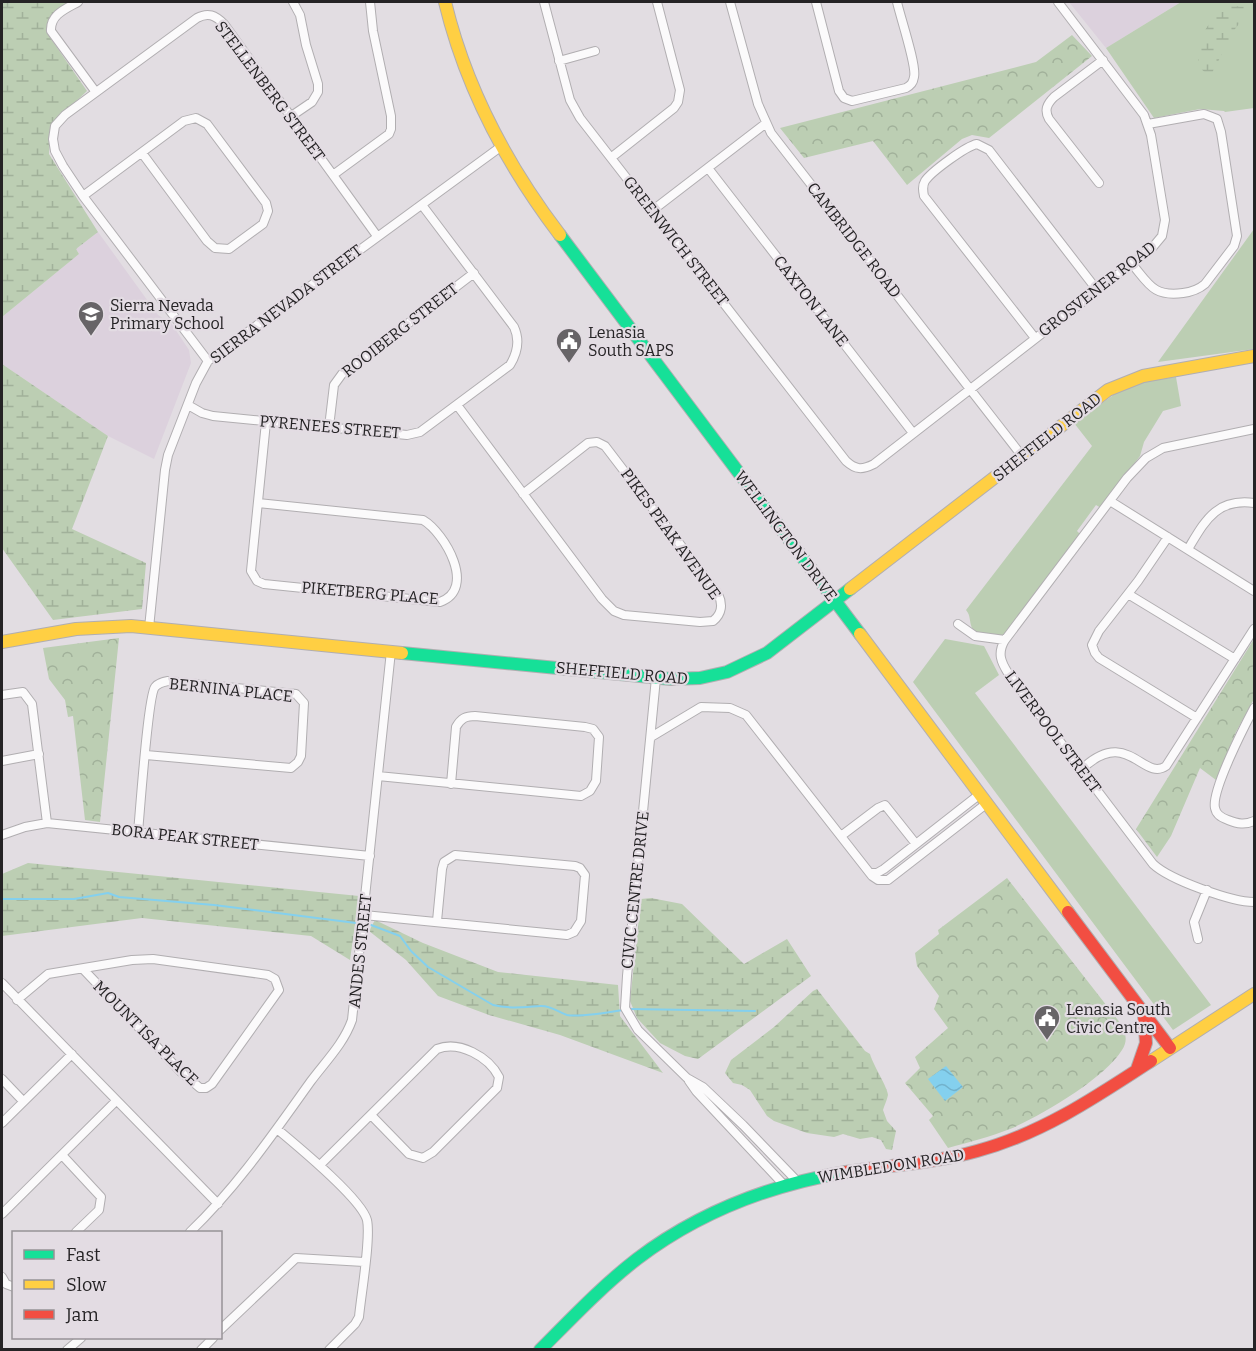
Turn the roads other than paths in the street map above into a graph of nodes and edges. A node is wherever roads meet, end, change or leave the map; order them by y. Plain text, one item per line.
1 (78, 2) edge
2 (293, 2) edge
3 (370, 2) edge
4 (445, 2) edge
5 (544, 2) edge
6 (657, 2) edge
7 (730, 2) edge
8 (816, 2) edge
9 (897, 2) edge
10 (1058, 2) edge
11 (595, 51) dead end
12 (1103, 60) junction
13 (559, 61) junction
14 (95, 91) junction
15 (290, 117) junction
16 (765, 124) junction
17 (1148, 124) junction
18 (499, 148) junction
19 (142, 153) junction
20 (612, 157) junction
21 (708, 168) junction
22 (333, 175) junction
23 (1099, 183) dead end
24 (83, 196) junction
25 (422, 205) junction
26 (653, 210) junction
27 (377, 236) junction
28 (1132, 264) junction
29 (474, 273) junction
30 (1097, 290) junction
31 (1035, 338) junction
32 (1254, 356) edge
33 (208, 361) junction
34 (970, 390) junction
35 (188, 405) junction
36 (457, 405) junction
37 (266, 422) junction
38 (329, 427) junction
39 (1254, 429) edge
40 (913, 433) junction
41 (1022, 456) junction
42 (846, 461) joint
43 (523, 494) junction
44 (1110, 501) junction
45 (1254, 503) edge
46 (258, 504) junction
47 (1168, 537) junction
48 (1188, 549) junction
49 (1254, 591) edge
50 (1128, 594) junction
51 (835, 601) junction
52 (958, 624) dead end
53 (148, 628) junction
54 (1254, 629) edge
55 (1005, 640) junction
56 (2, 642) edge
57 (390, 651) junction
58 (1235, 660) junction
59 (656, 678) junction
60 (2, 695) edge
61 (1254, 708) edge
62 (1197, 718) junction
63 (651, 737) junction
64 (39, 754) junction
65 (146, 755) junction
66 (2, 761) edge
67 (1081, 770) junction
68 (378, 776) junction
69 (451, 784) junction
70 (983, 799) junction
71 (1254, 821) edge
72 (47, 824) junction
73 (138, 832) junction
74 (2, 835) edge
75 (841, 836) junction
76 (919, 841) junction
77 (929, 848) junction
78 (370, 855) junction
79 (870, 873) junction
80 (1207, 891) junction
81 (1254, 902) edge
82 (364, 915) junction
83 (437, 921) junction
84 (1198, 939) dead end
85 (83, 969) junction
86 (2, 983) edge
87 (1254, 994) edge
88 (17, 1000) junction
89 (1143, 1011) junction
90 (1170, 1048) junction
91 (72, 1054) junction
92 (1137, 1070) junction
93 (2, 1078) edge
94 (687, 1078) junction
95 (23, 1101) junction
96 (116, 1101) junction
97 (371, 1115) junction
98 (2, 1123) edge
99 (277, 1129) junction
100 (62, 1155) junction
101 (320, 1165) junction
102 (796, 1182) junction
103 (784, 1185) junction
104 (218, 1204) junction
105 (2, 1214) edge
106 (78, 1231) edge
107 (192, 1231) edge
108 (364, 1262) junction
109 (222, 1328) edge
110 (80, 1339) edge
111 (212, 1339) edge
112 (67, 1350) edge
113 (201, 1350) edge
114 (329, 1350) edge
115 (540, 1350) edge

1 - 14 street
2 - 15 street
3 - 22 street
4 - 18 street, WELLINGTON DRIVE
5 - 13 street, GREENWICH STREET
6 - 20 street
7 - 16 street, CAMBRIDGE ROAD
8 - 9 street
10 - 12 street, GROSVENER ROAD
11 - 13 street
12 - 17 street, GROSVENER ROAD
12 - 23 street
13 - 20 street, GREENWICH STREET
14 - 15 street, STELLENBERG STREET
14 - 24 street, STELLENBERG STREET
15 - 22 street, STELLENBERG STREET
16 - 21 street
16 - 34 street, CAMBRIDGE ROAD
17 - 28 street, GROSVENER ROAD
17 - 28 street
18 - 25 street, SIERRA NEVADA STREET
18 - 51 street, WELLINGTON DRIVE
19 - 19 street
19 - 24 street
20 - 26 street, GREENWICH STREET
21 - 26 street
21 - 40 street, CAXTON LANE
22 - 27 street, STELLENBERG STREET
24 - 33 street, STELLENBERG STREET
25 - 27 street, SIERRA NEVADA STREET
25 - 29 street, PYRENEES STREET
26 - 42 street, GREENWICH STREET
27 - 33 street, SIERRA NEVADA STREET
28 - 30 street, GROSVENER ROAD
29 - 36 street, PYRENEES STREET
29 - 38 street, ROOIBERG STREET
30 - 31 street, GROSVENER ROAD
30 - 31 street
31 - 34 street, GROSVENER ROAD
32 - 41 street, SHEFFIELD ROAD
33 - 35 street, SIERRA NEVADA STREET
34 - 40 street, GROSVENER ROAD
34 - 41 street, CAMBRIDGE ROAD
35 - 37 street, PYRENEES STREET
35 - 53 street, SIERRA NEVADA STREET
36 - 38 street, PYRENEES STREET
36 - 43 street, PIKES PEAK AVENUE
37 - 38 street, PYRENEES STREET
37 - 46 street, PIKETBERG PLACE
39 - 44 street
40 - 42 street, GROSVENER ROAD
41 - 51 street, SHEFFIELD ROAD
43 - 43 street, PIKES PEAK AVENUE
44 - 47 street
44 - 55 street
45 - 48 street
46 - 46 street, PIKETBERG PLACE
47 - 48 street
47 - 50 street
48 - 49 street
50 - 58 street
50 - 62 street
51 - 59 street, SHEFFIELD ROAD
51 - 70 street, WELLINGTON DRIVE
52 - 55 street
53 - 56 street, SHEFFIELD ROAD
53 - 57 street, SHEFFIELD ROAD
54 - 58 street
55 - 67 street, LIVERPOOL STREET
57 - 59 street, SHEFFIELD ROAD
57 - 68 street, ANDES STREET
58 - 62 street
59 - 63 street, CIVIC CENTRE DRIVE
60 - 64 street
61 - 71 street
62 - 67 street
63 - 75 street
63 - 94 street, CIVIC CENTRE DRIVE
64 - 66 street
64 - 72 street
65 - 65 street, BERNINA PLACE
65 - 73 street, BERNINA PLACE
67 - 80 street, LIVERPOOL STREET
68 - 69 street
68 - 78 street, ANDES STREET
69 - 69 street
70 - 76 street
70 - 77 street
70 - 89 street, WELLINGTON DRIVE
72 - 73 street, BORA PEAK STREET
72 - 74 street, BORA PEAK STREET
73 - 78 street, BORA PEAK STREET
75 - 76 street
75 - 79 street
76 - 77 street
76 - 79 street
77 - 79 street
78 - 82 street, ANDES STREET
80 - 81 street, LIVERPOOL STREET
80 - 84 street
82 - 83 street
82 - 99 street, ANDES STREET
83 - 83 street
85 - 85 street, MOUNT ISA PLACE
85 - 88 street, MOUNT ISA PLACE
86 - 88 street
87 - 90 street, WIMBLEDON ROAD
88 - 91 street
89 - 90 street, WELLINGTON DRIVE
89 - 92 street
90 - 92 street, WIMBLEDON ROAD
91 - 95 street
91 - 96 street
92 - 102 street, WIMBLEDON ROAD
93 - 95 street
94 - 102 street, CIVIC CENTRE DRIVE
94 - 103 street, CIVIC CENTRE DRIVE
95 - 98 street
96 - 100 street
96 - 104 street
97 - 97 street
97 - 101 street
99 - 101 street
99 - 104 street, ANDES STREET
100 - 105 street
100 - 106 street
101 - 108 street
102 - 103 street, WIMBLEDON ROAD
103 - 115 street, WIMBLEDON ROAD
104 - 107 street, ANDES STREET
108 - 109 street
108 - 114 street
110 - 112 street
111 - 113 street

